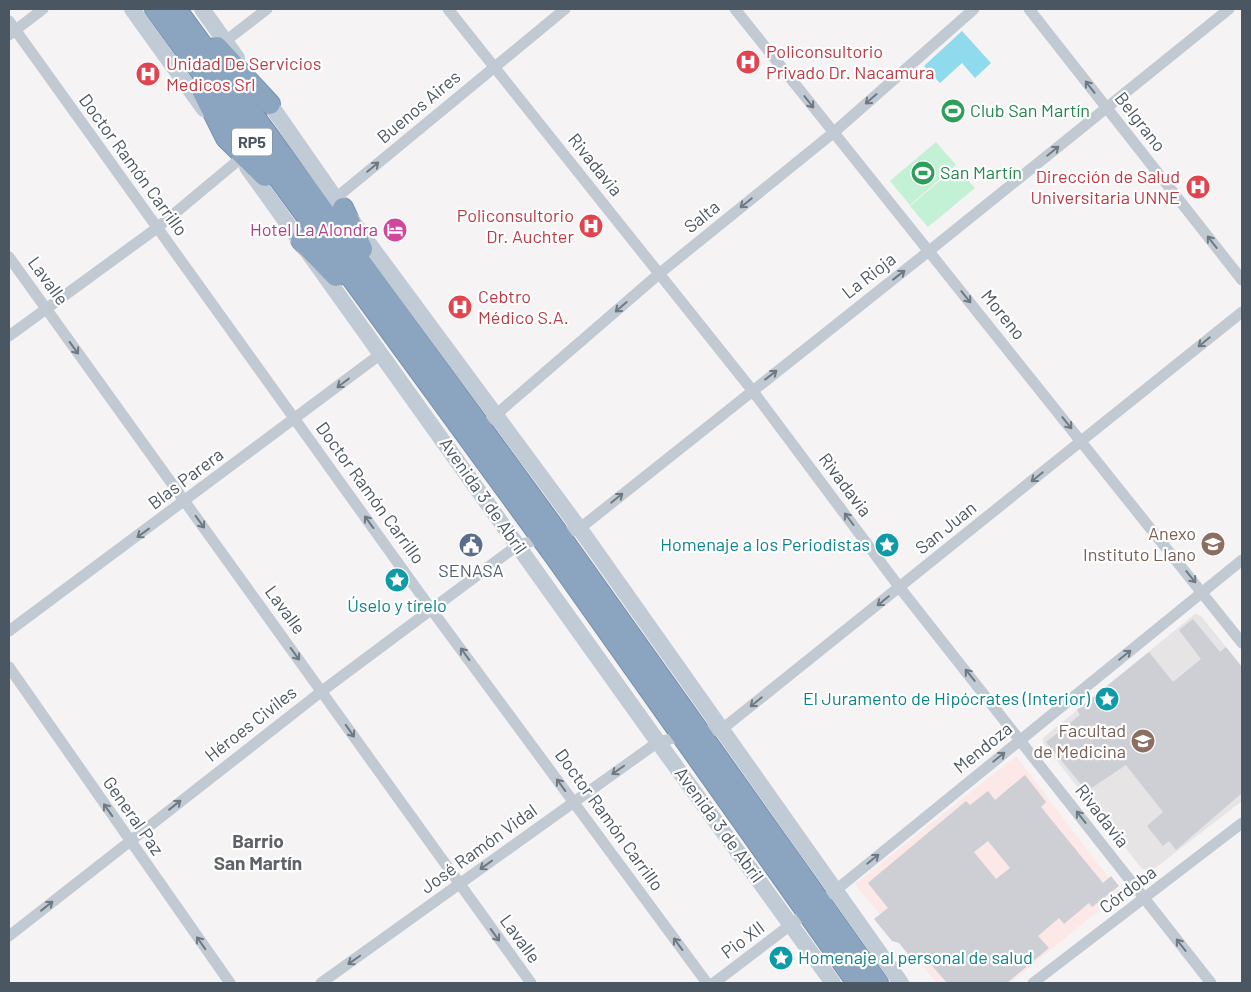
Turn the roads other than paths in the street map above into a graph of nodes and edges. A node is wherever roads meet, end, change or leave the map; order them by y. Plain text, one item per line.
1 (43, 9) edge
2 (132, 9) edge
3 (149, 9) edge
4 (155, 9) edge
5 (176, 9) edge
6 (185, 9) edge
7 (202, 9) edge
8 (267, 9) edge
9 (448, 9) edge
10 (565, 9) edge
11 (735, 9) edge
12 (974, 9) edge
13 (1029, 9) edge
14 (1229, 9) edge
15 (11, 28) edge
16 (203, 59) junction
17 (495, 67) junction
18 (270, 104) joint
19 (1106, 108) junction
20 (833, 133) junction
21 (226, 138) junction
22 (241, 158) junction
23 (315, 218) junction
24 (156, 228) junction
25 (929, 251) junction
26 (9, 257) edge
27 (660, 273) junction
28 (1242, 280) edge
29 (46, 308) junction
30 (1242, 312) edge
31 (9, 336) edge
32 (382, 353) junction
33 (432, 374) junction
34 (752, 390) junction
35 (496, 415) junction
36 (296, 419) junction
37 (474, 433) junction
38 (1082, 441) junction
39 (451, 451) junction
40 (185, 502) junction
41 (579, 529) junction
42 (549, 536) junction
43 (518, 545) junction
44 (1242, 560) edge
45 (900, 588) junction
46 (1203, 591) junction
47 (431, 609) junction
48 (9, 631) edge
49 (1242, 643) edge
50 (9, 667) edge
51 (322, 691) junction
52 (722, 730) junction
53 (689, 734) junction
54 (1021, 739) junction
55 (658, 742) junction
56 (574, 801) junction
57 (1242, 823) edge
58 (129, 841) junction
59 (459, 886) junction
60 (1145, 899) junction
61 (813, 907) junction
62 (9, 936) edge
63 (230, 983) edge
64 (321, 983) edge
65 (531, 983) edge
66 (707, 983) edge
67 (714, 983) edge
68 (833, 983) edge
69 (857, 983) edge
70 (878, 983) edge
71 (901, 983) edge
72 (1033, 983) edge
73 (1211, 983) edge

1 - 15 street
2 - 16 main road, Avenida 3 de Abril
3 - 16 highway
4 - 16 highway, Avenida 3 de Abril
5 - 16 highway, Avenida 3 de Abril
6 - 16 highway
7 - 16 main road, Avenida 3 de Abril
8 - 16 street
9 - 17 street, Rivadavia
10 - 17 street, Buenos Aires
11 -> 20 street, Moreno
12 -> 20 street, Salta
19 -> 13 street, Belgrano
14 - 19 street, La Rioja
15 - 24 street, Doctor Ramón Carrillo
16 - 18 highway
16 - 21 highway
16 - 23 highway, Avenida 3 de Abril
23 -> 17 street, Buenos Aires
17 - 27 street, Rivadavia
18 - 23 main road, Avenida 3 de Abril
25 -> 19 street, La Rioja
28 -> 19 street, Belgrano
20 - 25 street, Moreno
20 -> 27 street, Salta
21 - 22 main road, Avenida 3 de Abril
21 - 23 highway
22 - 23 main road, Avenida 3 de Abril
22 - 24 street
23 - 32 main road, Avenida 3 de Abril
23 - 33 highway
23 - 33 highway
23 - 35 main road, Avenida 3 de Abril
24 - 29 street
24 - 36 street, Doctor Ramón Carrillo
34 -> 25 street, La Rioja
25 -> 38 street, Moreno
26 - 29 street, Lavalle
27 - 34 street, Rivadavia
27 -> 35 street, Salta
29 - 31 street
29 -> 40 street, Lavalle
30 -> 38 street, San Juan
32 -> 36 street, Blas Parera
32 - 39 main road, Avenida 3 de Abril
33 - 37 highway, Avenida 3 de Abril
41 -> 34 street, La Rioja
45 -> 34 street, Rivadavia
35 - 37 street, Salta
35 - 41 main road, Avenida 3 de Abril
36 - 40 street, Blas Parera
47 -> 36 street, Doctor Ramón Carrillo
37 - 39 street, Salta
37 - 42 highway, Avenida 3 de Abril
38 -> 45 street, San Juan
38 -> 46 street, Moreno
39 - 43 main road, Avenida 3 de Abril
40 -> 48 street, Blas Parera
40 -> 51 street, Lavalle
41 - 42 street, La Rioja
41 - 52 main road, Avenida 3 de Abril
42 - 43 street, La Rioja
42 - 53 highway, Avenida 3 de Abril
43 - 47 street, Héroes Civiles
43 - 55 main road, Avenida 3 de Abril
44 - 46 street, Mendoza
45 -> 52 street, San Juan
54 -> 45 street, Rivadavia
46 - 49 street, Moreno
54 -> 46 street, Mendoza
47 - 51 street, Héroes Civiles
56 -> 47 street, Doctor Ramón Carrillo
58 -> 50 street, General Paz
58 -> 51 street, Héroes Civiles
51 -> 59 street, Lavalle
52 - 53 street
52 - 61 main road, Avenida 3 de Abril
53 - 55 street
53 - 61 highway, Avenida 3 de Abril
60 -> 54 street, Rivadavia
61 -> 54 street, Mendoza
55 -> 56 street, José Ramón Vidal
55 - 61 main road, Avenida 3 de Abril
56 -> 59 street, José Ramón Vidal
66 -> 56 street, Doctor Ramón Carrillo
57 - 60 street, Córdoba
62 -> 58 street, Héroes Civiles
63 -> 58 street, General Paz
59 -> 64 street, José Ramón Vidal
59 -> 65 street, Lavalle
60 - 72 street, Córdoba
73 -> 60 street, Rivadavia
61 - 67 street, Pio XII
61 - 68 main road, Avenida 3 de Abril
61 - 69 highway, Avenida 3 de Abril
61 - 70 highway, Avenida 3 de Abril
61 - 71 main road, Avenida 3 de Abril

